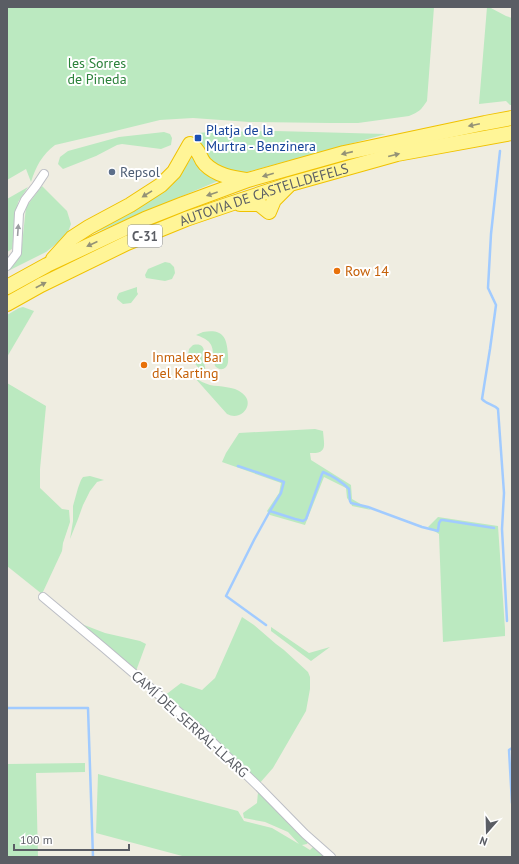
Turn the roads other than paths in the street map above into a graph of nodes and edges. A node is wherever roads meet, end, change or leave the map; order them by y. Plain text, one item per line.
1 (512, 118) edge
2 (512, 133) edge
3 (44, 174) dead end
4 (248, 180) junction
5 (290, 184) junction
6 (230, 204) junction
7 (48, 265) junction
8 (7, 266) edge
9 (7, 287) edge
10 (7, 304) edge
11 (43, 597) dead end
12 (331, 857) edge

1 -> 4 highway, AUTOVIA DE CASTELLDEFELS / C-31
5 -> 2 highway, AUTOVIA DE CASTELLDEFELS / C-31
8 -> 3 street
4 -> 7 highway, AUTOVIA DE CASTELLDEFELS / C-31
4 -> 7 highway
5 - 6 highway, AUTOVIA DE CASTELLDEFELS / C-31
5 - 6 highway
10 -> 6 highway, AUTOVIA DE CASTELLDEFELS / C-31
7 - 9 highway, AUTOVIA DE CASTELLDEFELS / C-31
11 - 12 street, CAMÍ DEL SERRAL-LLARG

